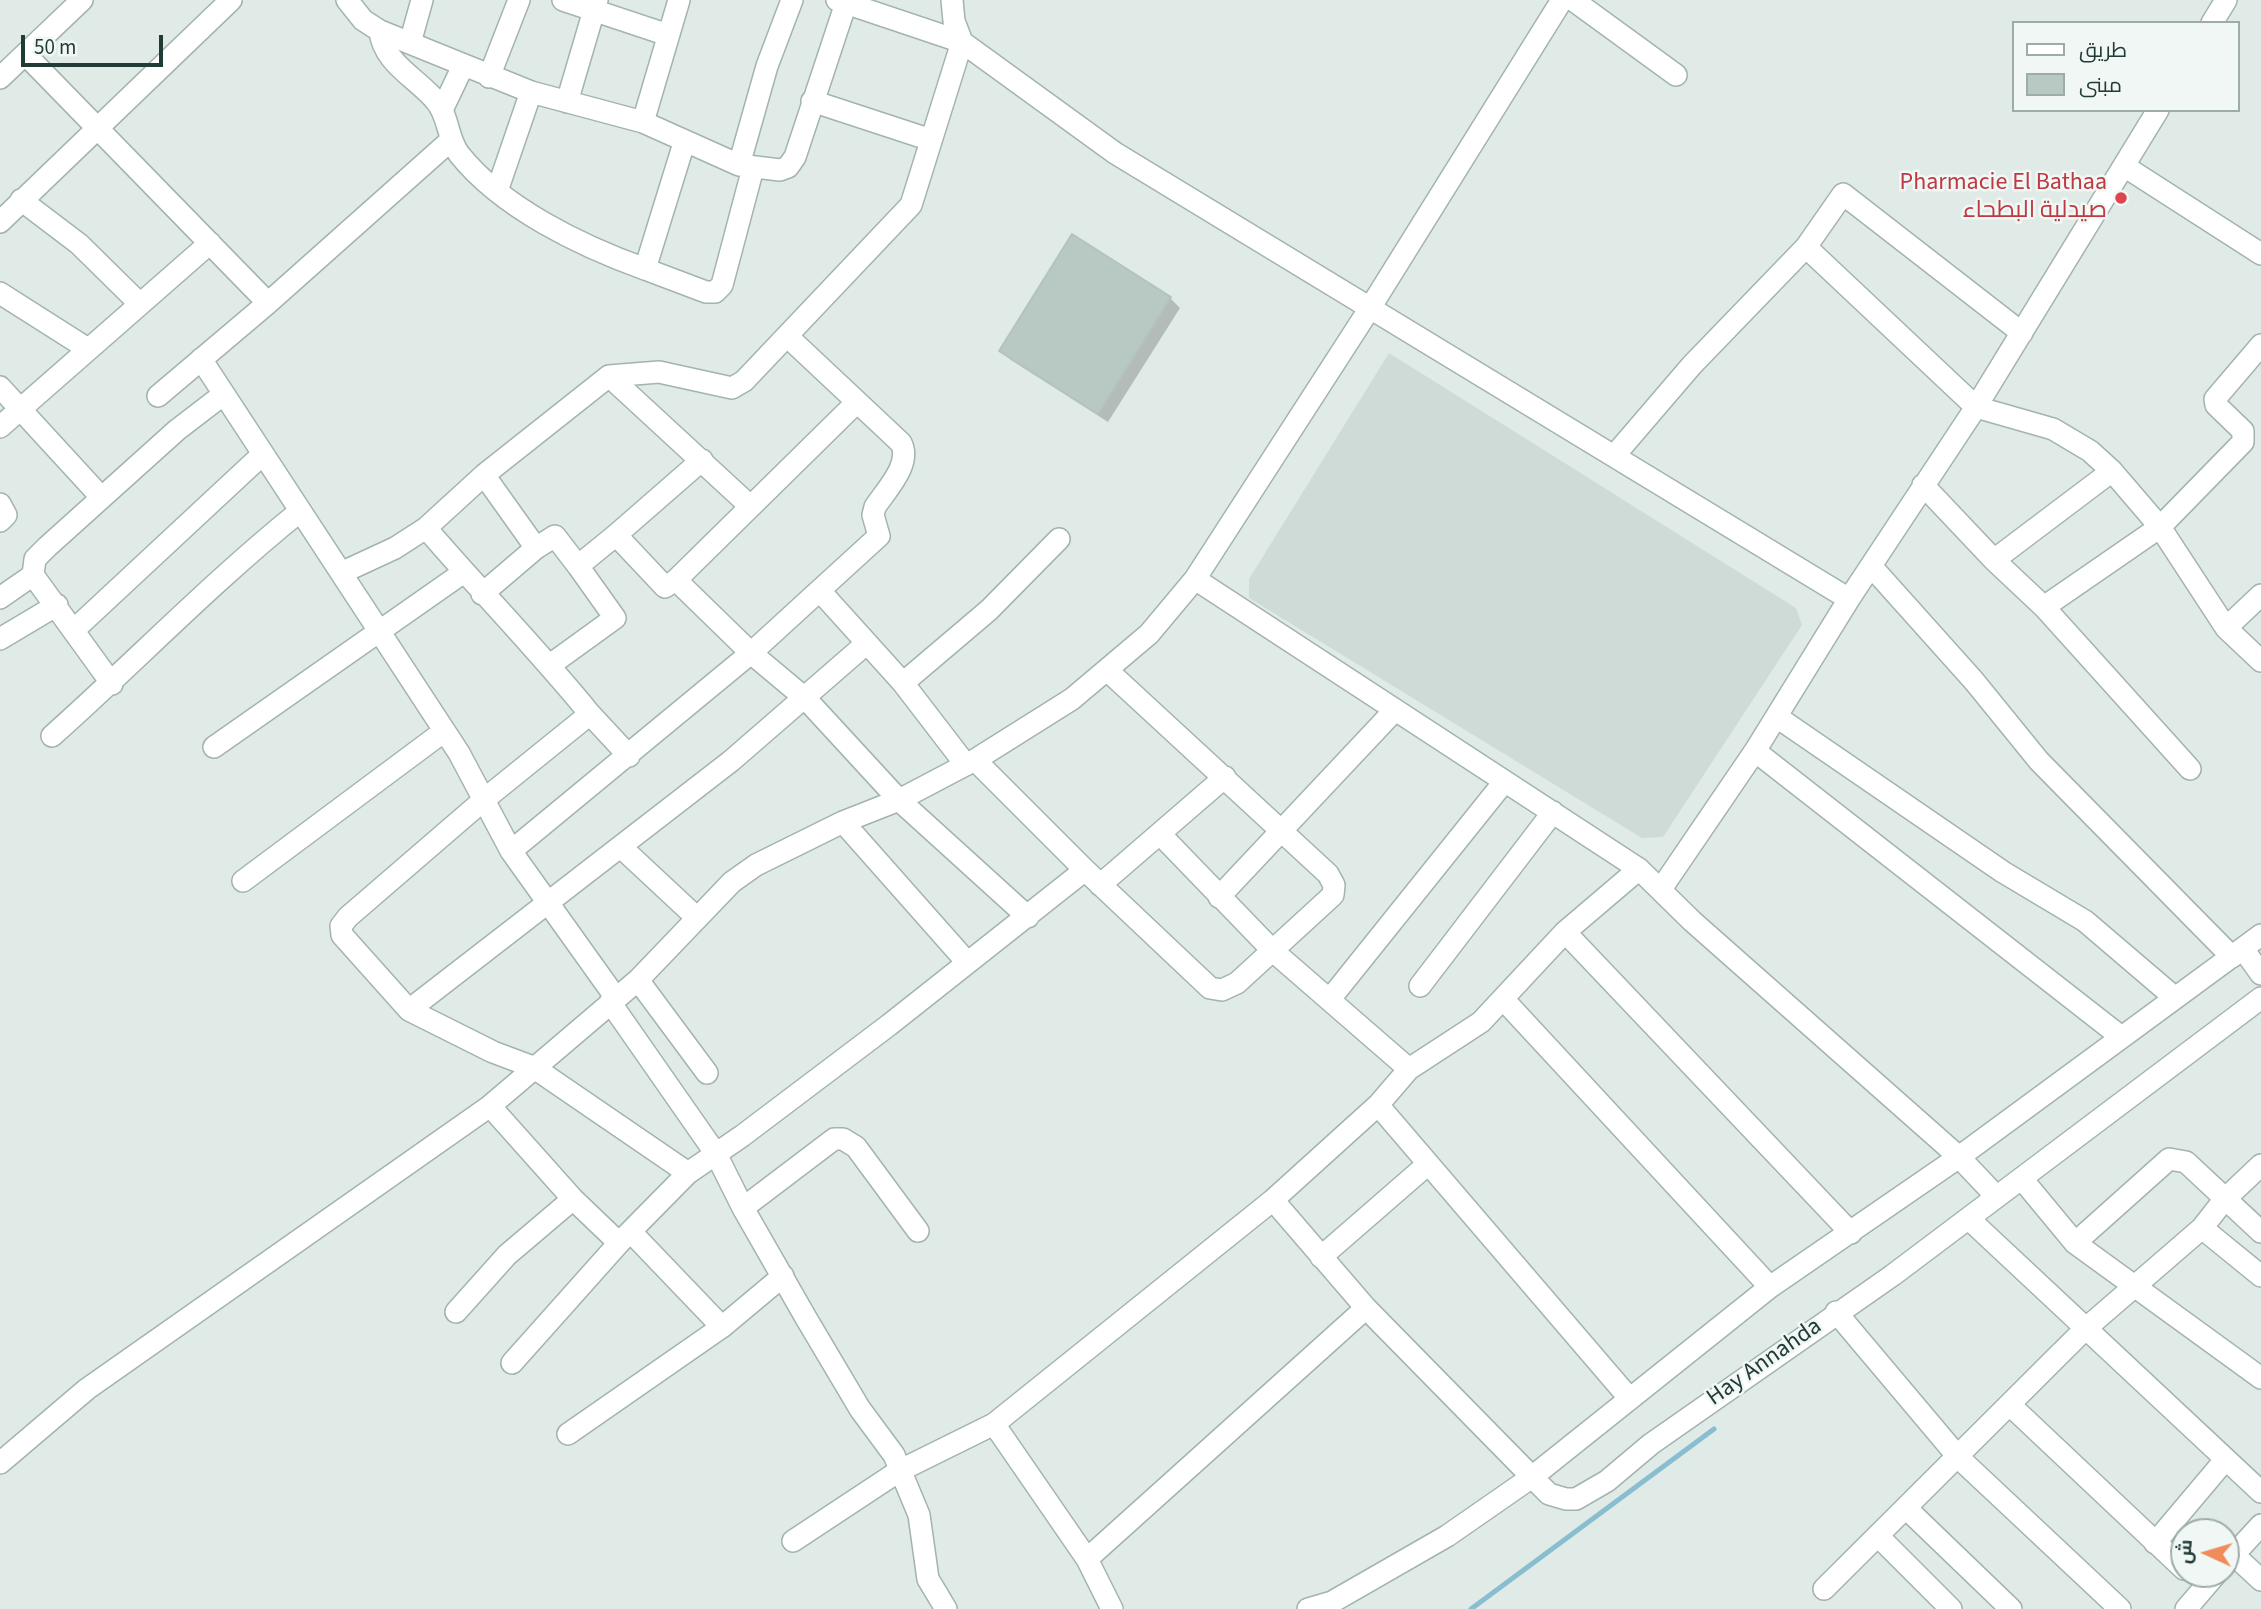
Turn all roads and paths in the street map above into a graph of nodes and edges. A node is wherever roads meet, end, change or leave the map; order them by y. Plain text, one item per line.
1 (82, 0) edge
2 (231, 0) edge
3 (347, 0) edge
4 (422, 0) edge
5 (519, 0) edge
6 (563, 0) edge
7 (679, 0) edge
8 (792, 0) edge
9 (952, 0) edge
10 (1562, 0) edge
11 (1573, 0) edge
12 (2226, 0) edge
13 (842, 1) edge
14 (596, 5) edge
15 (2213, 21) edge
16 (380, 32) junction
17 (668, 35) junction
18 (962, 42) junction
19 (410, 43) junction
20 (26, 55) junction
21 (463, 66) junction
22 (1675, 75) dead end
23 (489, 77) junction
24 (0, 78) edge
25 (531, 93) junction
26 (812, 101) junction
27 (567, 102) junction
28 (442, 110) junction
29 (2157, 112) edge
30 (643, 122) junction
31 (96, 127) junction
32 (931, 140) junction
33 (450, 141) junction
34 (684, 143) junction
35 (746, 166) junction
36 (2124, 166) junction
37 (497, 191) junction
38 (21, 200) junction
39 (0, 222) edge
40 (210, 243) junction
41 (1806, 247) junction
42 (2261, 254) edge
43 (645, 269) junction
44 (0, 293) edge
45 (268, 303) junction
46 (140, 304) junction
47 (1370, 308) junction
48 (2022, 333) junction
49 (787, 336) junction
50 (2261, 345) edge
51 (88, 349) junction
52 (201, 359) junction
53 (609, 376) junction
54 (0, 387) edge
55 (224, 394) junction
56 (158, 396) dead end
57 (857, 402) junction
58 (1976, 407) junction
59 (20, 410) junction
60 (0, 427) edge
61 (263, 454) junction
62 (1614, 456) junction
63 (702, 460) junction
64 (2112, 471) junction
65 (484, 475) junction
66 (1923, 485) junction
67 (101, 497) junction
68 (0, 503) edge
69 (750, 506) junction
70 (299, 512) junction
71 (0, 521) edge
72 (2160, 527) junction
73 (425, 528) junction
74 (616, 535) junction
75 (1059, 539) dead end
76 (536, 548) junction
77 (1994, 560) junction
78 (578, 566) junction
79 (1871, 566) junction
80 (464, 572) junction
81 (341, 573) junction
82 (33, 575) junction
83 (1195, 579) junction
84 (676, 580) junction
85 (820, 591) junction
86 (482, 594) junction
87 (2261, 595) edge
88 (0, 598) edge
89 (1849, 599) junction
90 (57, 605) junction
91 (2044, 607) junction
92 (2226, 628) junction
93 (75, 629) junction
94 (381, 631) junction
95 (0, 639) edge
96 (867, 643) junction
97 (751, 653) junction
98 (2261, 661) edge
99 (550, 665) junction
100 (1108, 671) junction
101 (903, 683) junction
102 (112, 684) junction
103 (806, 699) junction
104 (1394, 711) junction
105 (590, 714) junction
106 (1777, 717) junction
107 (443, 732) junction
108 (52, 736) dead end
109 (214, 747) dead end
110 (1755, 751) junction
111 (629, 757) junction
112 (970, 762) junction
113 (2190, 769) dead end
114 (1225, 777) junction
115 (1504, 782) junction
116 (486, 798) junction
117 (899, 800) junction
118 (1553, 812) junction
119 (843, 822) junction
120 (1280, 831) junction
121 (1160, 834) junction
122 (622, 848) junction
123 (512, 851) junction
124 (1639, 869) junction
125 (1085, 870) junction
126 (243, 881) dead end
127 (1100, 886) junction
128 (1661, 889) junction
129 (1219, 897) junction
130 (547, 904) junction
131 (696, 917) junction
132 (1028, 917) junction
133 (1565, 932) junction
134 (2261, 935) edge
135 (1273, 951) junction
136 (2237, 953) junction
137 (966, 961) junction
138 (2261, 974) edge
139 (638, 980) junction
140 (1420, 986) dead end
141 (2174, 997) junction
142 (2261, 998) edge
143 (1330, 999) junction
144 (1503, 999) junction
145 (613, 1000) junction
146 (409, 1010) junction
147 (2120, 1036) junction
148 (533, 1067) junction
149 (1409, 1069) junction
150 (708, 1073) dead end
151 (1378, 1105) junction
152 (490, 1106) junction
153 (716, 1154) junction
154 (1959, 1157) junction
155 (1427, 1164) junction
156 (2261, 1165) edge
157 (688, 1173) junction
158 (2022, 1179) junction
159 (1996, 1196) junction
160 (573, 1199) junction
161 (1273, 1200) junction
162 (2224, 1200) junction
163 (743, 1208) junction
164 (1969, 1219) junction
165 (2202, 1228) junction
166 (918, 1231) dead end
167 (2261, 1232) edge
168 (1851, 1233) junction
169 (625, 1238) junction
170 (2075, 1244) junction
171 (1321, 1257) junction
172 (783, 1276) junction
173 (2261, 1276) edge
174 (2134, 1286) junction
175 (1770, 1287) junction
176 (1366, 1308) junction
177 (456, 1312) dead end
178 (1836, 1312) junction
179 (722, 1327) junction
180 (2084, 1330) junction
181 (512, 1363) dead end
182 (2261, 1378) edge
183 (1630, 1399) junction
184 (2010, 1405) junction
185 (994, 1424) junction
186 (568, 1434) dead end
187 (1959, 1458) junction
188 (2225, 1460) junction
189 (0, 1463) edge
190 (899, 1471) junction
191 (1532, 1478) junction
192 (2261, 1492) edge
193 (1906, 1508) junction
194 (2261, 1525) edge
195 (1878, 1536) junction
196 (793, 1541) dead end
197 (2155, 1543) junction
198 (2240, 1548) edge
199 (2170, 1556) edge
200 (1087, 1559) junction
201 (2240, 1566) edge
202 (2261, 1580) edge
203 (2198, 1588) edge
204 (1824, 1589) dead end
205 (946, 1609) edge
206 (1112, 1609) edge
207 (1308, 1609) edge
208 (1951, 1609) edge
209 (2011, 1609) edge
210 (2120, 1609) edge
211 (2186, 1609) edge

1 - 20 street
2 - 31 street
3 - 16 street
4 - 19 street
5 - 23 street
6 - 14 street
7 - 17 street
8 - 35 street
9 - 18 street
10 - 47 street
11 - 22 street
12 - 15 street
13 - 18 street
13 - 26 street
14 - 17 street
14 - 27 street
16 - 19 street
16 - 28 street
17 - 30 street
18 - 32 street
18 - 47 street
19 - 21 street
20 - 24 street
20 - 31 street
21 - 23 street
21 - 28 street
23 - 25 street
25 - 27 street
25 - 37 street
26 - 32 street
26 - 35 street
27 - 30 street
28 - 33 street
29 - 36 street
30 - 34 street
31 - 38 street
31 - 40 street
32 - 49 street
33 - 37 street
33 - 45 street
34 - 35 street
34 - 43 street
35 - 43 street
36 - 42 street
36 - 48 street
37 - 43 street
38 - 39 street
38 - 46 street
40 - 45 street
40 - 46 street
41 - 48 street
41 - 58 street
41 - 62 street
44 - 51 street
45 - 52 street
46 - 51 street
47 - 62 street
47 - 83 street
48 - 58 street
49 - 53 street
49 - 57 street
50 - 72 street
51 - 59 street
52 - 55 street
52 - 56 street
53 - 63 street
53 - 65 street
54 - 59 street
55 - 61 street
55 - 67 street
57 - 69 street
57 - 85 street
58 - 64 street
58 - 66 street
59 - 60 street
59 - 67 street
61 - 70 street
61 - 93 street
62 - 89 street
63 - 69 street
63 - 74 street
64 - 72 street
64 - 77 street
65 - 73 street
65 - 76 street
66 - 77 street
66 - 79 street
67 - 82 street
68 - 71 street
69 - 84 street
70 - 81 street
70 - 102 street
72 - 91 street
72 - 92 street
73 - 80 street
73 - 81 street
74 - 78 street
74 - 84 street
75 - 101 street
76 - 78 street
76 - 86 street
77 - 91 street
78 - 99 street
79 - 89 street
79 - 136 street
80 - 86 street
80 - 94 street
81 - 94 street
82 - 88 street
82 - 90 street
83 - 100 street
83 - 104 street
84 - 97 street
85 - 96 street
85 - 97 street
86 - 99 street
87 - 92 street
89 - 106 street
90 - 93 street
90 - 95 street
91 - 113 street
92 - 98 street
93 - 102 street
94 - 107 street
94 - 109 street
96 - 101 street
96 - 103 street
97 - 103 street
97 - 111 street
99 - 105 street
100 - 112 street
100 - 114 street
101 - 112 street
102 - 108 street
103 - 117 street
103 - 122 street
104 - 115 street
104 - 120 street
105 - 111 street
105 - 116 street
106 - 110 street
106 - 141 street
107 - 116 street
107 - 126 street
110 - 128 street
110 - 147 street
111 - 123 street
112 - 117 street
112 - 125 street
114 - 120 street
114 - 121 street
115 - 118 street
115 - 143 street
116 - 123 street
116 - 146 street
117 - 119 street
117 - 132 street
118 - 124 street
118 - 140 street
119 - 131 street
119 - 137 street
120 - 129 street
120 - 135 street
121 - 127 street
121 - 129 street
122 - 130 street
122 - 131 street
123 - 130 street
124 - 128 street
124 - 133 street
125 - 127 street
125 - 132 street
127 - 135 street
128 - 154 street
129 - 135 street
130 - 145 street
130 - 146 street
131 - 139 street
132 - 137 street
133 - 144 street
133 - 168 street
134 - 136 street
135 - 143 street
136 - 138 street
136 - 141 street
137 - 153 street
139 - 145 street
139 - 150 street
141 - 147 street
142 - 158 street, Hay Annahda
143 - 149 street
144 - 149 street
144 - 175 street
145 - 148 street
145 - 153 street
146 - 148 street
147 - 154 street
148 - 152 street
148 - 157 street
149 - 151 street
151 - 155 street
151 - 161 street
152 - 160 street
152 - 189 street
153 - 157 street
153 - 163 street
154 - 159 street
154 - 168 street
155 - 171 street
155 - 183 street
156 - 162 street
157 - 169 street
158 - 159 street, Hay Annahda
158 - 170 street
159 - 164 street, Hay Annahda
160 - 169 street
160 - 177 street
161 - 171 street, Hay Annahda
161 - 185 street
162 - 165 street
162 - 167 street
162 - 170 street
163 - 166 street
163 - 172 street
164 - 178 street, Hay Annahda
164 - 180 street
165 - 173 street
165 - 174 street
168 - 175 street
169 - 179 street
169 - 181 street
170 - 174 street
171 - 176 street, Hay Annahda
172 - 179 street
172 - 190 street
174 - 180 street
174 - 182 street
175 - 183 street
176 - 191 street, Hay Annahda
176 - 200 street
178 - 187 street
178 - 191 street, Hay Annahda
179 - 186 street
180 - 184 street
180 - 188 street
183 - 191 street
184 - 187 street
184 - 197 street
185 - 190 street
185 - 200 street
187 - 193 street
187 - 210 street
188 - 192 street
188 - 197 street
190 - 196 street
190 - 205 street
191 - 207 street
193 - 195 street
193 - 209 street
194 - 198 street
195 - 204 street
195 - 208 street
197 - 199 street
200 - 206 street
201 - 202 street
203 - 211 street

